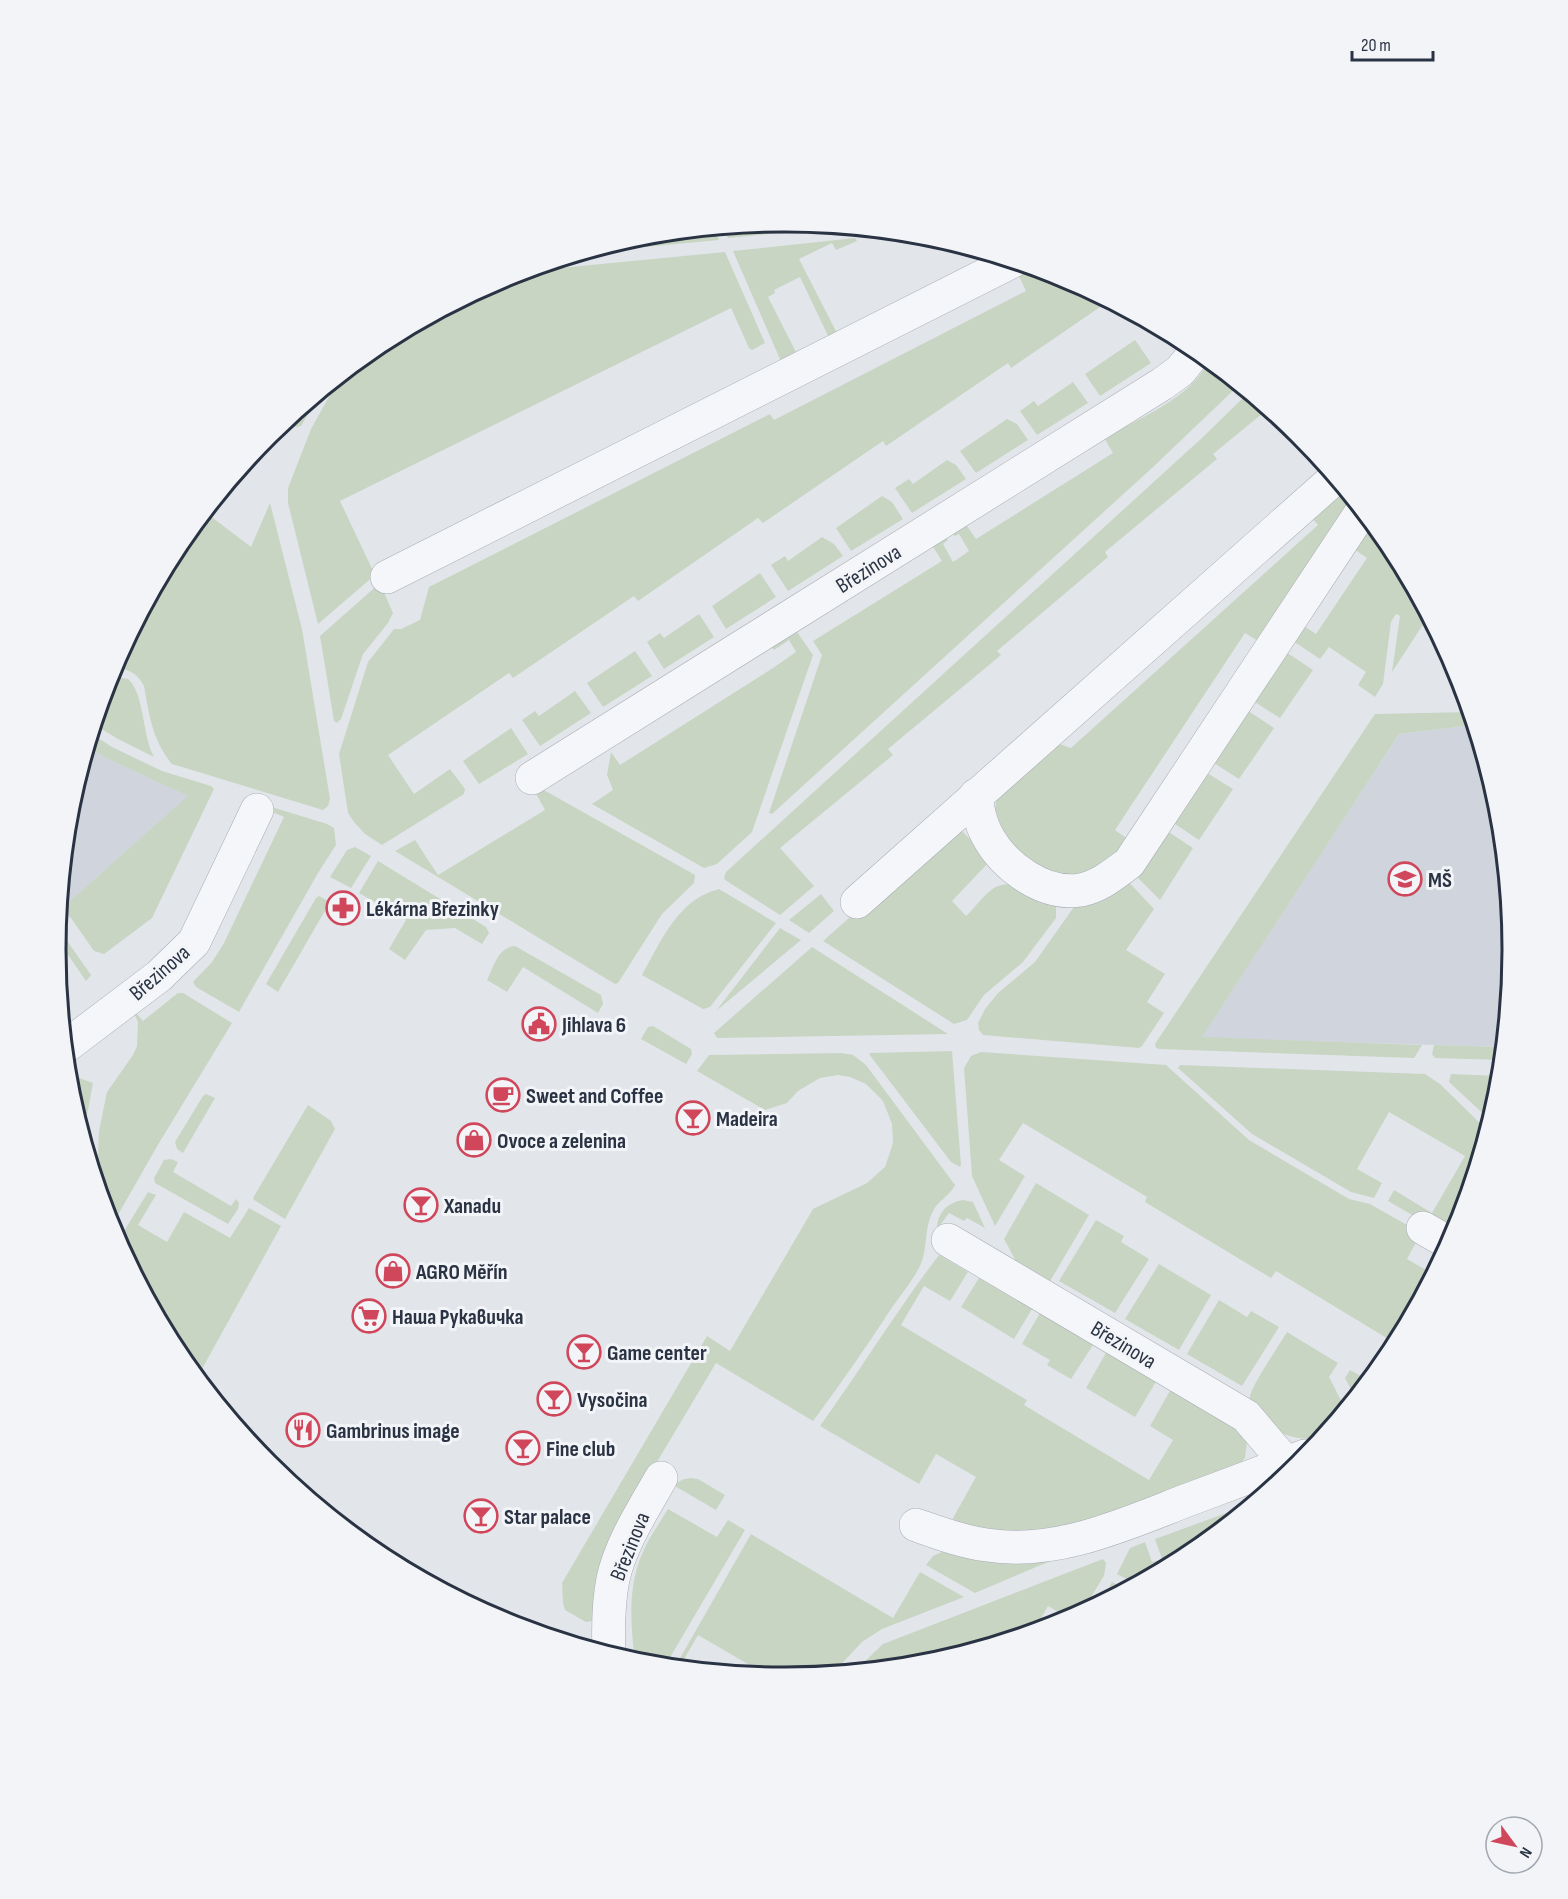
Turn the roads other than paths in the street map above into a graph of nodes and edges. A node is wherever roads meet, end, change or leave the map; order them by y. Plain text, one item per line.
1 (1003, 266) edge
2 (1190, 358) edge
3 (1330, 483) edge
4 (1358, 517) edge
5 (387, 577) dead end
6 (532, 778) dead end
7 (976, 795) junction
8 (257, 810) dead end
9 (857, 902) dead end
10 (72, 1042) edge
11 (948, 1240) dead end
12 (1292, 1457) edge
13 (1284, 1465) edge
14 (661, 1478) dead end
15 (916, 1525) dead end
16 (609, 1646) edge

1 - 5 street
2 - 6 street, Březinova
3 - 7 street
4 - 7 street
7 - 9 street
8 - 10 street, Březinova
11 - 12 street, Březinova
13 - 15 street, Březinova
14 - 16 street, Březinova

